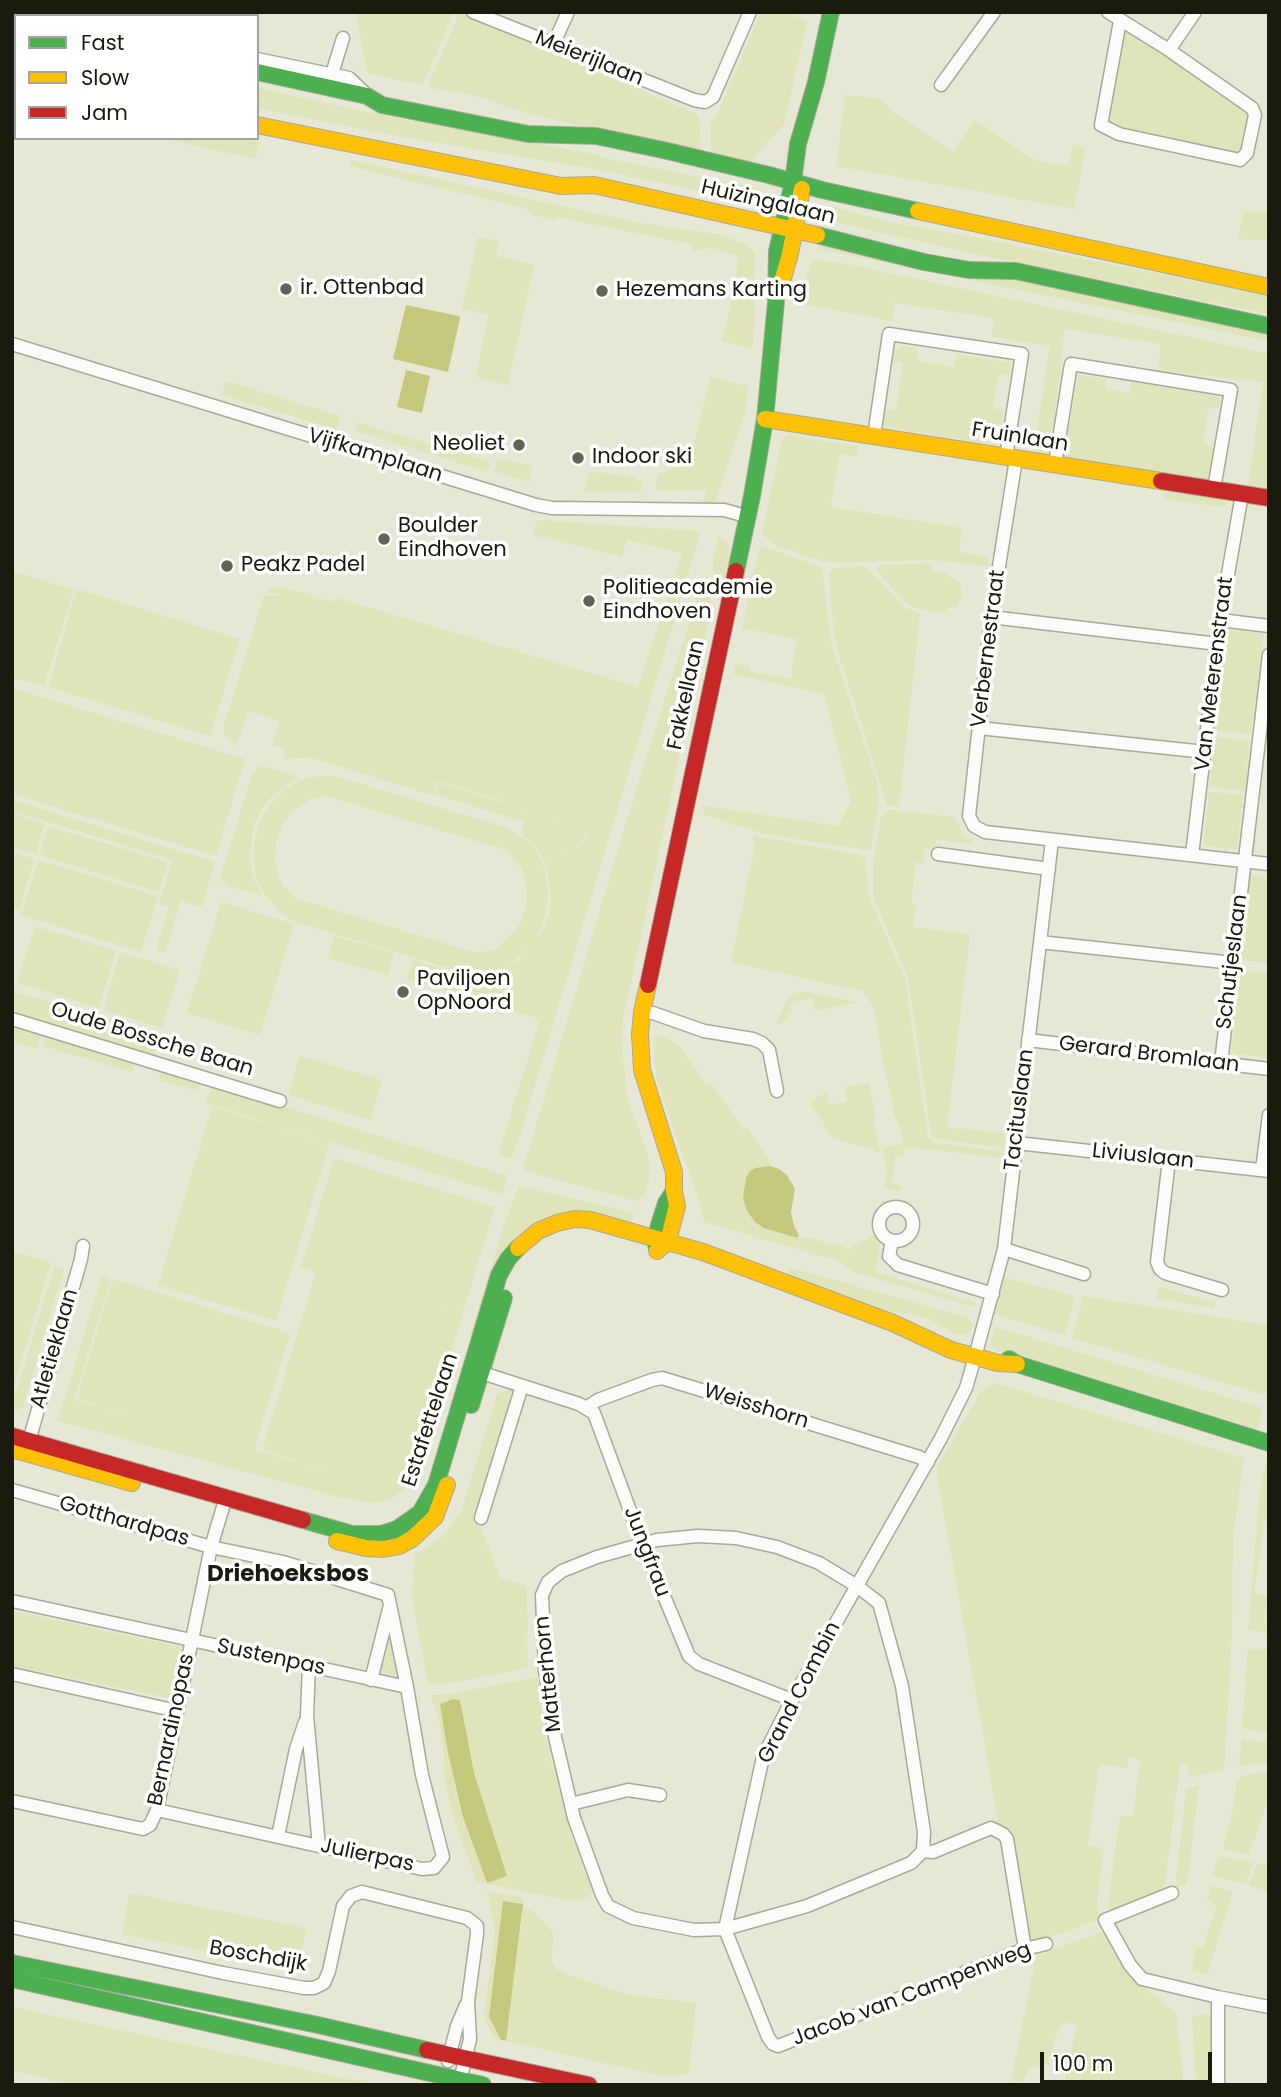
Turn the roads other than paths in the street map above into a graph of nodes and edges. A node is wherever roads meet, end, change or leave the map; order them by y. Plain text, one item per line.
1 (473, 12) edge
2 (568, 12) edge
3 (750, 12) edge
4 (831, 12) edge
5 (994, 12) edge
6 (1108, 12) edge
7 (1195, 12) edge
8 (1120, 20) junction
9 (343, 38) dead end
10 (553, 45) junction
11 (1169, 50) junction
12 (259, 59) edge
13 (259, 72) edge
14 (332, 74) junction
15 (941, 85) dead end
16 (368, 96) junction
17 (259, 125) edge
18 (798, 183) junction
19 (789, 228) junction
20 (1269, 287) edge
21 (1269, 326) edge
22 (12, 344) edge
23 (765, 419) junction
24 (874, 436) junction
25 (1011, 458) junction
26 (1055, 464) junction
27 (1214, 489) junction
28 (1242, 494) junction
29 (1269, 498) edge
30 (746, 516) junction
31 (991, 617) junction
32 (1220, 620) junction
33 (1269, 626) edge
34 (1218, 644) junction
35 (1269, 655) edge
36 (979, 728) junction
37 (1264, 729) edge
38 (1205, 752) junction
39 (1052, 840) junction
40 (939, 854) dead end
41 (1192, 855) junction
42 (1245, 861) junction
43 (1269, 864) edge
44 (1049, 869) junction
45 (1040, 942) junction
46 (1233, 963) junction
47 (642, 1012) junction
48 (12, 1019) edge
49 (1028, 1040) junction
50 (1222, 1063) junction
51 (1269, 1069) edge
52 (777, 1091) dead end
53 (280, 1101) dead end
54 (1269, 1115) edge
55 (1017, 1143) junction
56 (1169, 1160) junction
57 (1266, 1171) edge
58 (892, 1241) dead end
59 (660, 1243) junction
60 (83, 1246) dead end
61 (1004, 1249) junction
62 (1084, 1274) dead end
63 (1222, 1290) dead end
64 (993, 1294) junction
65 (977, 1352) junction
66 (476, 1371) junction
67 (522, 1386) junction
68 (587, 1407) junction
69 (12, 1436) edge
70 (1269, 1443) edge
71 (22, 1447) edge
72 (928, 1462) junction
73 (12, 1490) edge
74 (224, 1503) junction
75 (481, 1518) dead end
76 (642, 1543) junction
77 (211, 1547) junction
78 (857, 1586) junction
79 (12, 1601) edge
80 (391, 1604) junction
81 (191, 1641) junction
82 (309, 1665) junction
83 (12, 1674) edge
84 (371, 1679) junction
85 (407, 1687) junction
86 (793, 1700) junction
87 (177, 1711) junction
88 (307, 1716) junction
89 (660, 1795) dead end
90 (12, 1801) edge
91 (571, 1804) junction
92 (156, 1810) junction
93 (278, 1836) junction
94 (319, 1846) junction
95 (923, 1851) junction
96 (1172, 1893) dead end
97 (12, 1927) edge
98 (725, 1929) junction
99 (1046, 1944) dead end
100 (1025, 1949) junction
101 (12, 1963) edge
102 (12, 1979) edge
103 (1218, 1997) junction
104 (1269, 2007) edge
105 (458, 2057) junction
106 (452, 2081) edge
107 (483, 2085) edge
108 (589, 2085) edge
109 (1218, 2085) edge

1 - 10 street, Meierijlaan
2 - 10 street
3 - 10 street, Meierijlaan
4 - 18 main road, Fakkellaan
5 - 15 street
6 - 8 street
7 - 11 street
8 - 11 street
8 - 11 street
9 - 14 street
12 - 14 street, Huizingalaan
13 - 16 main road, Huizingalaan
14 - 16 street, Huizingalaan
16 - 18 main road, Huizingalaan
17 - 19 main road, Huizingalaan
18 - 19 main road, Fakkellaan
18 - 20 main road, Huizingalaan
19 - 21 main road, Huizingalaan
19 - 23 main road, Fakkellaan
22 - 30 street, Vijfkamplaan
23 - 24 main road, Fruinlaan
23 - 30 main road, Fakkellaan
24 - 25 main road, Fruinlaan
24 - 25 street, Verbernestraat
25 - 26 main road, Fruinlaan
25 - 31 street, Verbernestraat
26 - 27 main road, Fruinlaan
26 - 27 street
27 - 28 main road, Fruinlaan
28 - 29 main road, Fruinlaan
28 - 32 street, Van Meterenstraat
30 - 47 main road, Fakkellaan
31 - 34 street
31 - 36 street, Verbernestraat
32 - 33 street
32 - 34 street, Van Meterenstraat
34 - 38 street, Van Meterenstraat
35 - 37 street, Schutjeslaan
36 - 38 street
36 - 39 street, Verbernestraat
37 - 42 street, Schutjeslaan
38 - 41 street, Van Meterenstraat
39 - 41 street
39 - 44 street, Tacituslaan
40 - 44 street
41 - 42 street
42 - 43 street
42 - 46 street, Schutjeslaan
44 - 45 street, Tacituslaan
45 - 46 street
45 - 49 street, Tacituslaan
46 - 50 street, Schutjeslaan
47 - 52 street
47 - 59 main road, Fakkellaan
48 - 53 street, Oude Bossche Baan
49 - 50 street, Gerard Bromlaan
49 - 55 street, Tacituslaan
50 - 51 street, Gerard Bromlaan
54 - 57 street
55 - 56 street, Liviuslaan
55 - 61 street, Tacituslaan
56 - 57 street, Liviuslaan
56 - 63 street
58 - 64 street
59 - 65 main road
59 - 66 main road, Estafettelaan
60 - 71 street, Atletieklaan
61 - 62 street
61 - 64 street, Tacituslaan
64 - 65 street, Tacituslaan
65 - 70 main road
65 - 72 street, Grand Combin
66 - 67 street
66 - 74 main road, Estafettelaan
67 - 68 street
67 - 75 street
68 - 72 street, Weisshorn
68 - 76 street, Jungfrau
69 - 71 main road, Estafettelaan
71 - 74 main road, Estafettelaan
72 - 78 street, Grand Combin
73 - 77 street, Gotthardpas
74 - 77 street, Bernardinopas
76 - 78 street, Matterhorn
76 - 86 street, Jungfrau
76 - 91 street, Matterhorn
77 - 80 street, Gotthardpas
77 - 81 street, Bernardinopas
78 - 86 street, Grand Combin
78 - 95 street, Matterhorn
79 - 81 street, Sustenpas
80 - 84 street
80 - 85 street
81 - 82 street, Sustenpas
81 - 87 street, Bernardinopas
82 - 84 street, Sustenpas
82 - 88 street
83 - 87 street
84 - 85 street, Sustenpas
85 - 94 street, Julierpas
86 - 98 street, Grand Combin
87 - 92 street, Bernardinopas
88 - 93 street
88 - 94 street
89 - 91 street
90 - 92 street, Bernardinopas
91 - 98 street, Matterhorn
92 - 93 street, Julierpas
93 - 94 street, Julierpas
95 - 98 street, Matterhorn
95 - 100 street, Matterhorn
96 - 103 street
97 - 105 street, Boschdijk
98 - 100 street, Jacob van Campenweg
99 - 100 street, Jacob van Campenweg
101 - 105 main road
102 - 106 main road
103 - 104 street
103 - 109 street
105 - 106 street, Boschdijk
105 - 108 main road
106 - 107 main road

